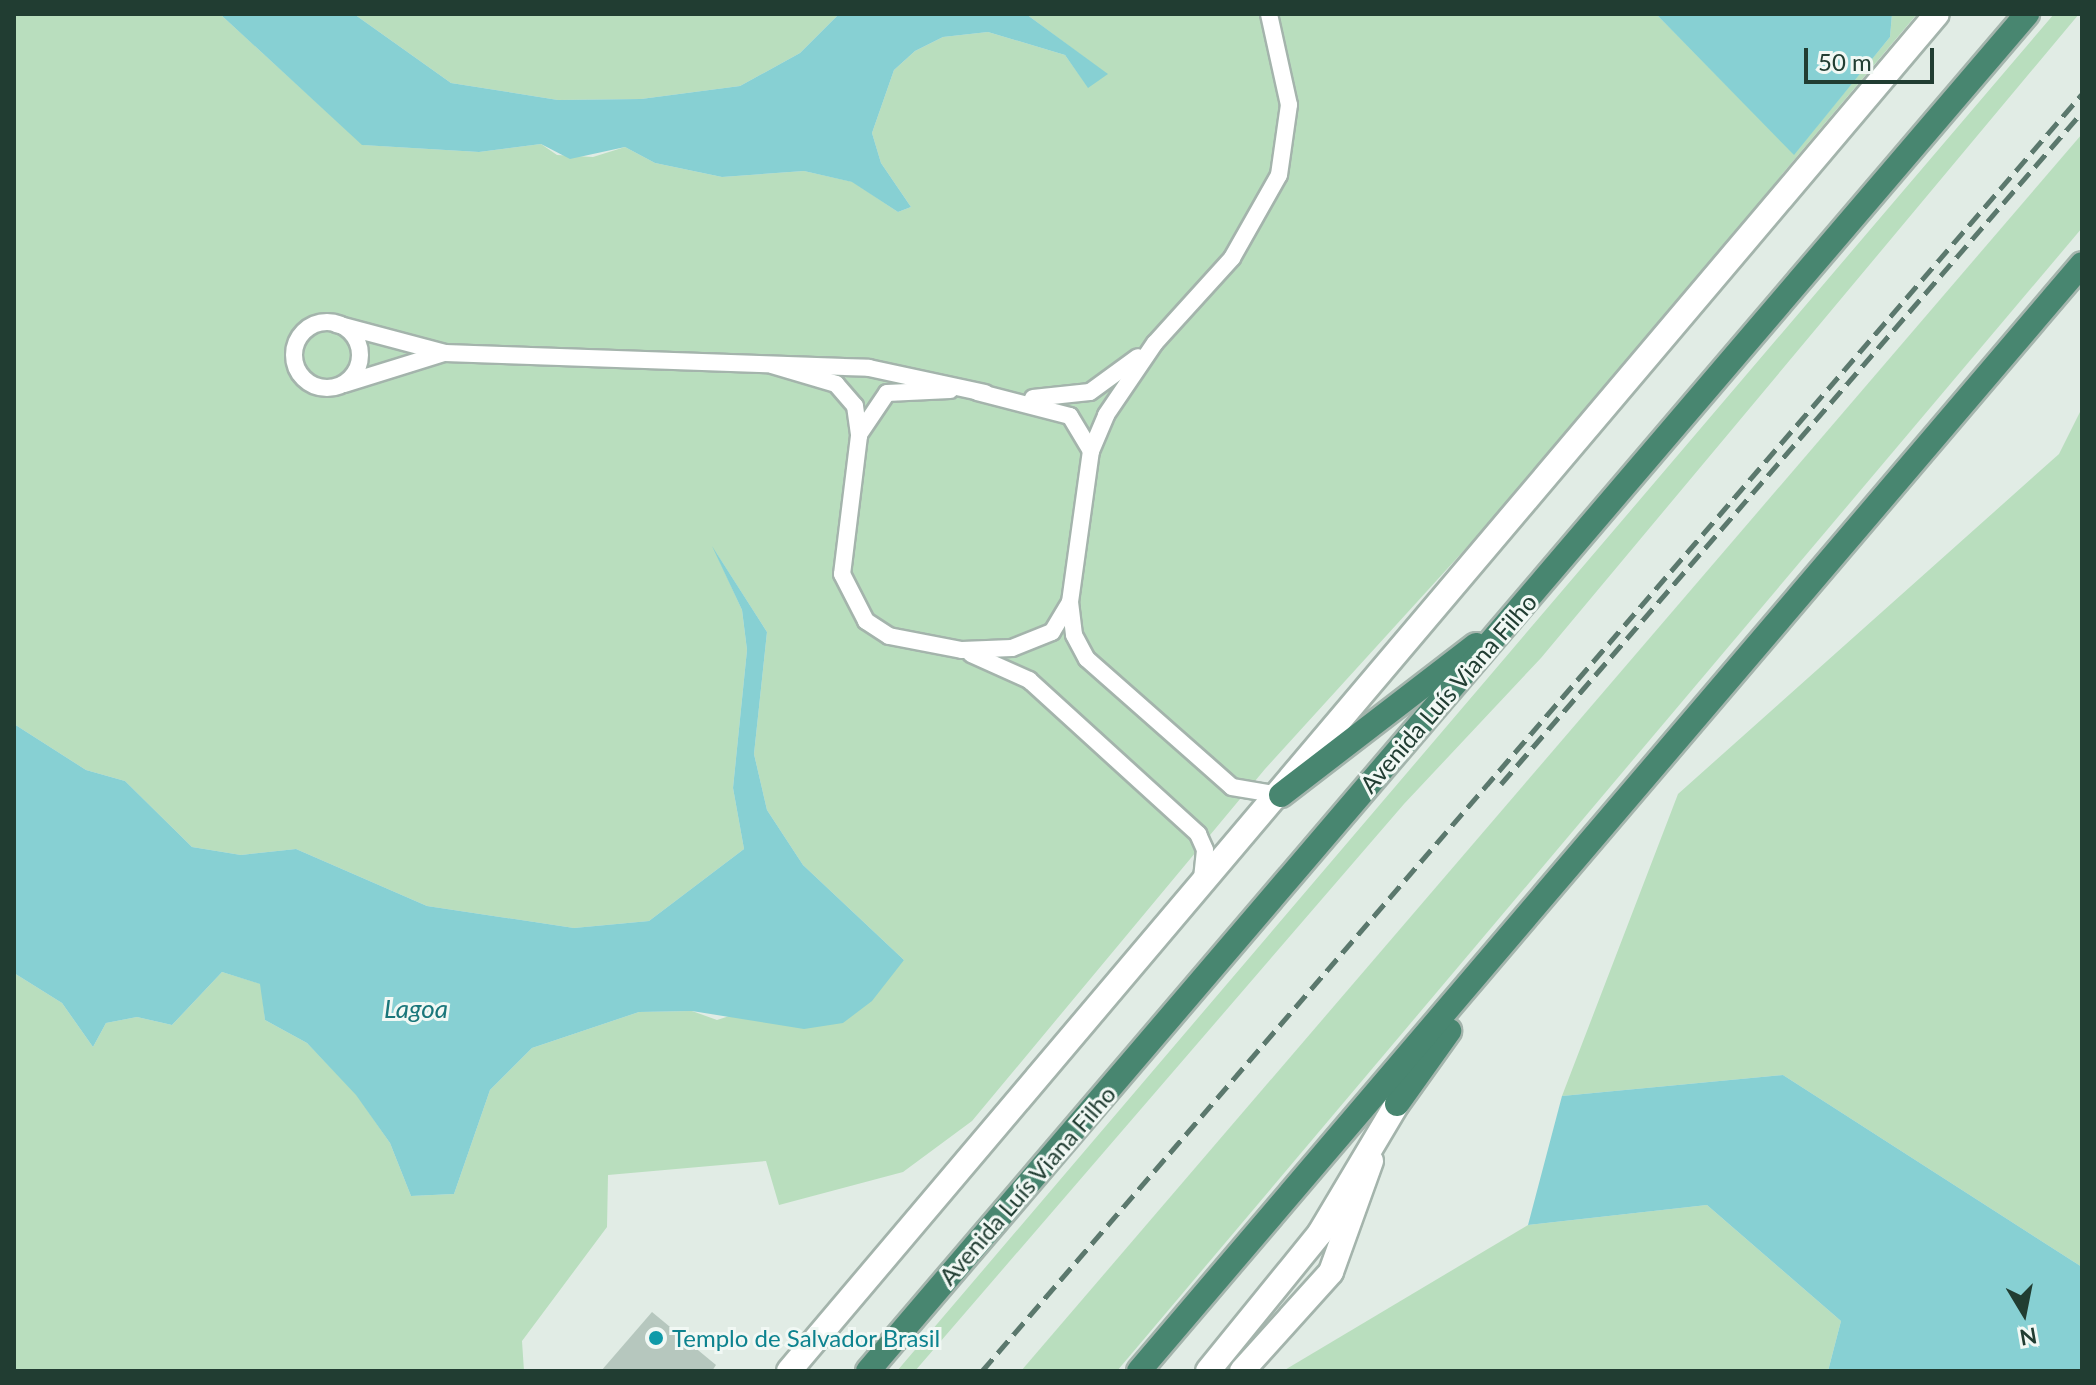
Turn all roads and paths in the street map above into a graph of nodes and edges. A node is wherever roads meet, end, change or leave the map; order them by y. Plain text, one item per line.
1 (1269, 14) edge
2 (1937, 14) edge
3 (2027, 14) edge
4 (2082, 264) edge
5 (336, 324) junction
6 (1155, 343) junction
7 (445, 353) junction
8 (772, 365) junction
9 (343, 384) junction
10 (985, 393) junction
11 (1017, 398) junction
12 (859, 436) junction
13 (1091, 451) junction
14 (1070, 602) junction
15 (1516, 614) junction
16 (962, 650) junction
17 (1281, 795) junction
18 (1200, 889) junction
19 (1539, 904) junction
20 (1397, 1104) junction
21 (789, 1371) edge
22 (868, 1371) edge
23 (1139, 1371) edge
24 (1208, 1371) edge
25 (1242, 1371) edge

1 - 6 street
2 - 17 main road
3 - 15 highway, Avenida Luís Viana Filho
4 - 19 highway
5 - 7 street
5 - 9 street
5 - 9 street
6 - 11 street
6 - 13 street
7 - 8 street
7 - 9 street
8 - 10 street
8 - 12 street
10 - 11 street
10 - 12 street
11 - 13 street
12 - 16 street
13 - 14 street
14 - 16 street
14 - 17 street
15 - 17 highway
15 - 22 highway, Avenida Luís Viana Filho
16 - 18 street
17 - 18 main road
18 - 21 main road
19 - 20 highway
19 - 23 highway
20 - 24 main road
20 - 25 main road

